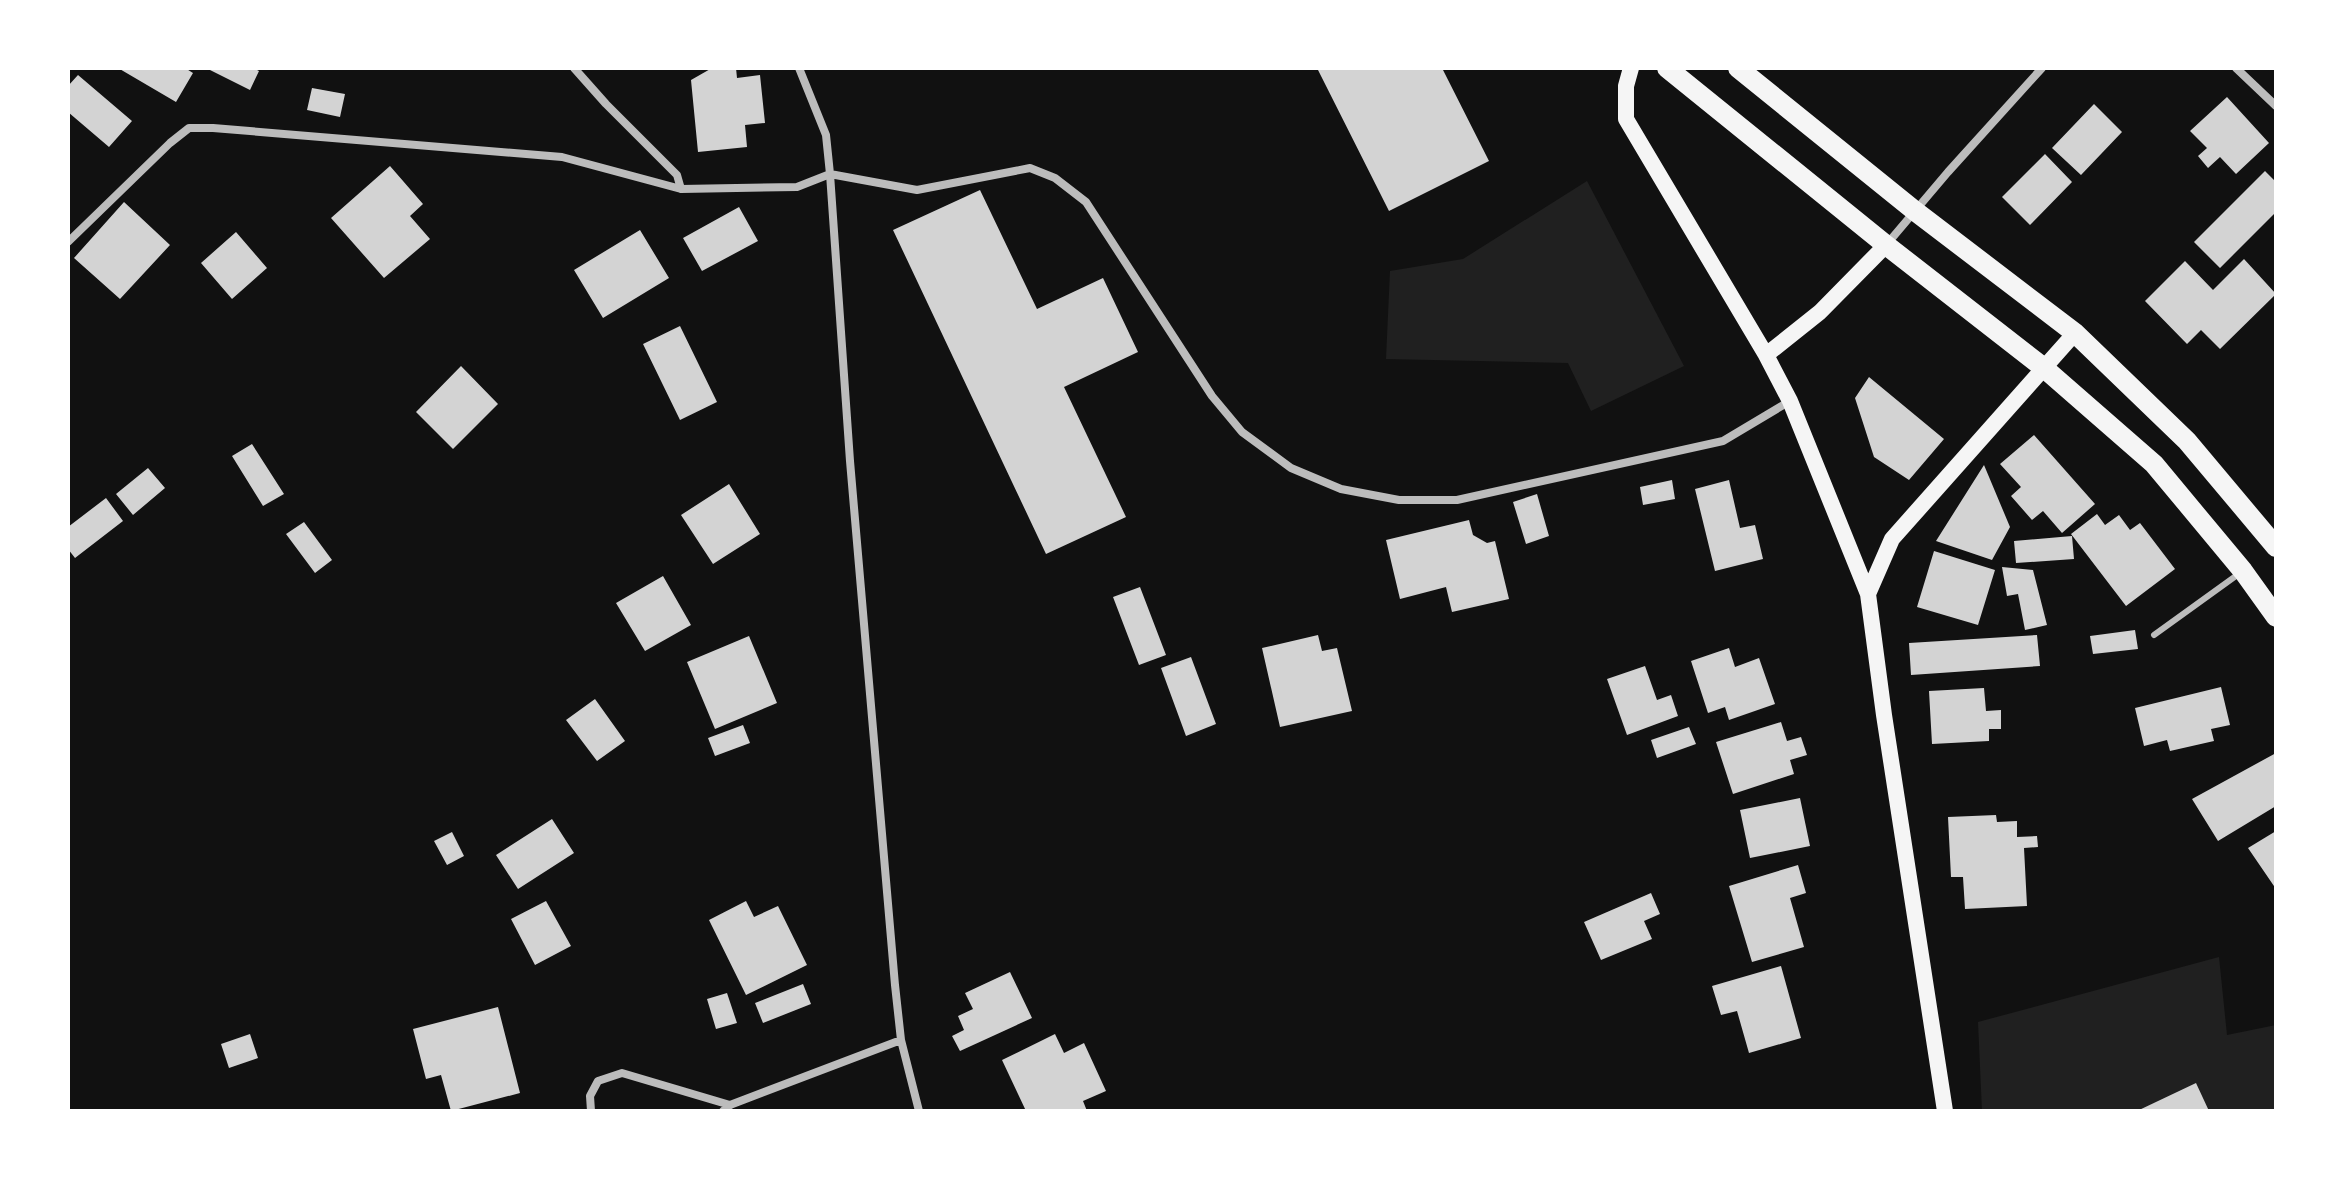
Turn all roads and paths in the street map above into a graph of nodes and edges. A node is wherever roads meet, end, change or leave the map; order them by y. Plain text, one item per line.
1 (574, 68) edge
2 (799, 68) edge
3 (1631, 68) edge
4 (1667, 68) edge
5 (1738, 68) edge
6 (2042, 68) edge
7 (2236, 68) edge
8 (2276, 106) edge
9 (830, 174) junction
10 (681, 189) junction
11 (1915, 211) junction
12 (68, 242) edge
13 (1886, 245) junction
14 (2075, 333) junction
15 (1766, 355) junction
16 (2044, 368) junction
17 (1790, 401) junction
18 (2276, 547) edge
19 (2243, 571) junction
20 (1868, 594) junction
21 (2276, 617) edge
22 (2154, 635) dead end
23 (901, 1040) junction
24 (726, 1108) edge
25 (591, 1111) edge
26 (919, 1111) edge
27 (1945, 1111) edge

1 - 10 street
2 - 9 street
3 - 15 main road
4 - 13 main road
5 - 11 main road
6 - 11 street
7 - 8 street
9 - 10 street
9 - 17 street
9 - 23 street
10 - 12 street
11 - 13 street
11 - 14 main road
13 - 15 main road
13 - 16 main road
14 - 16 main road
14 - 18 main road
15 - 17 main road
16 - 19 main road
16 - 20 main road
17 - 20 main road
19 - 21 main road
19 - 22 lane
20 - 27 main road
23 - 24 street
23 - 26 street
24 - 25 street

